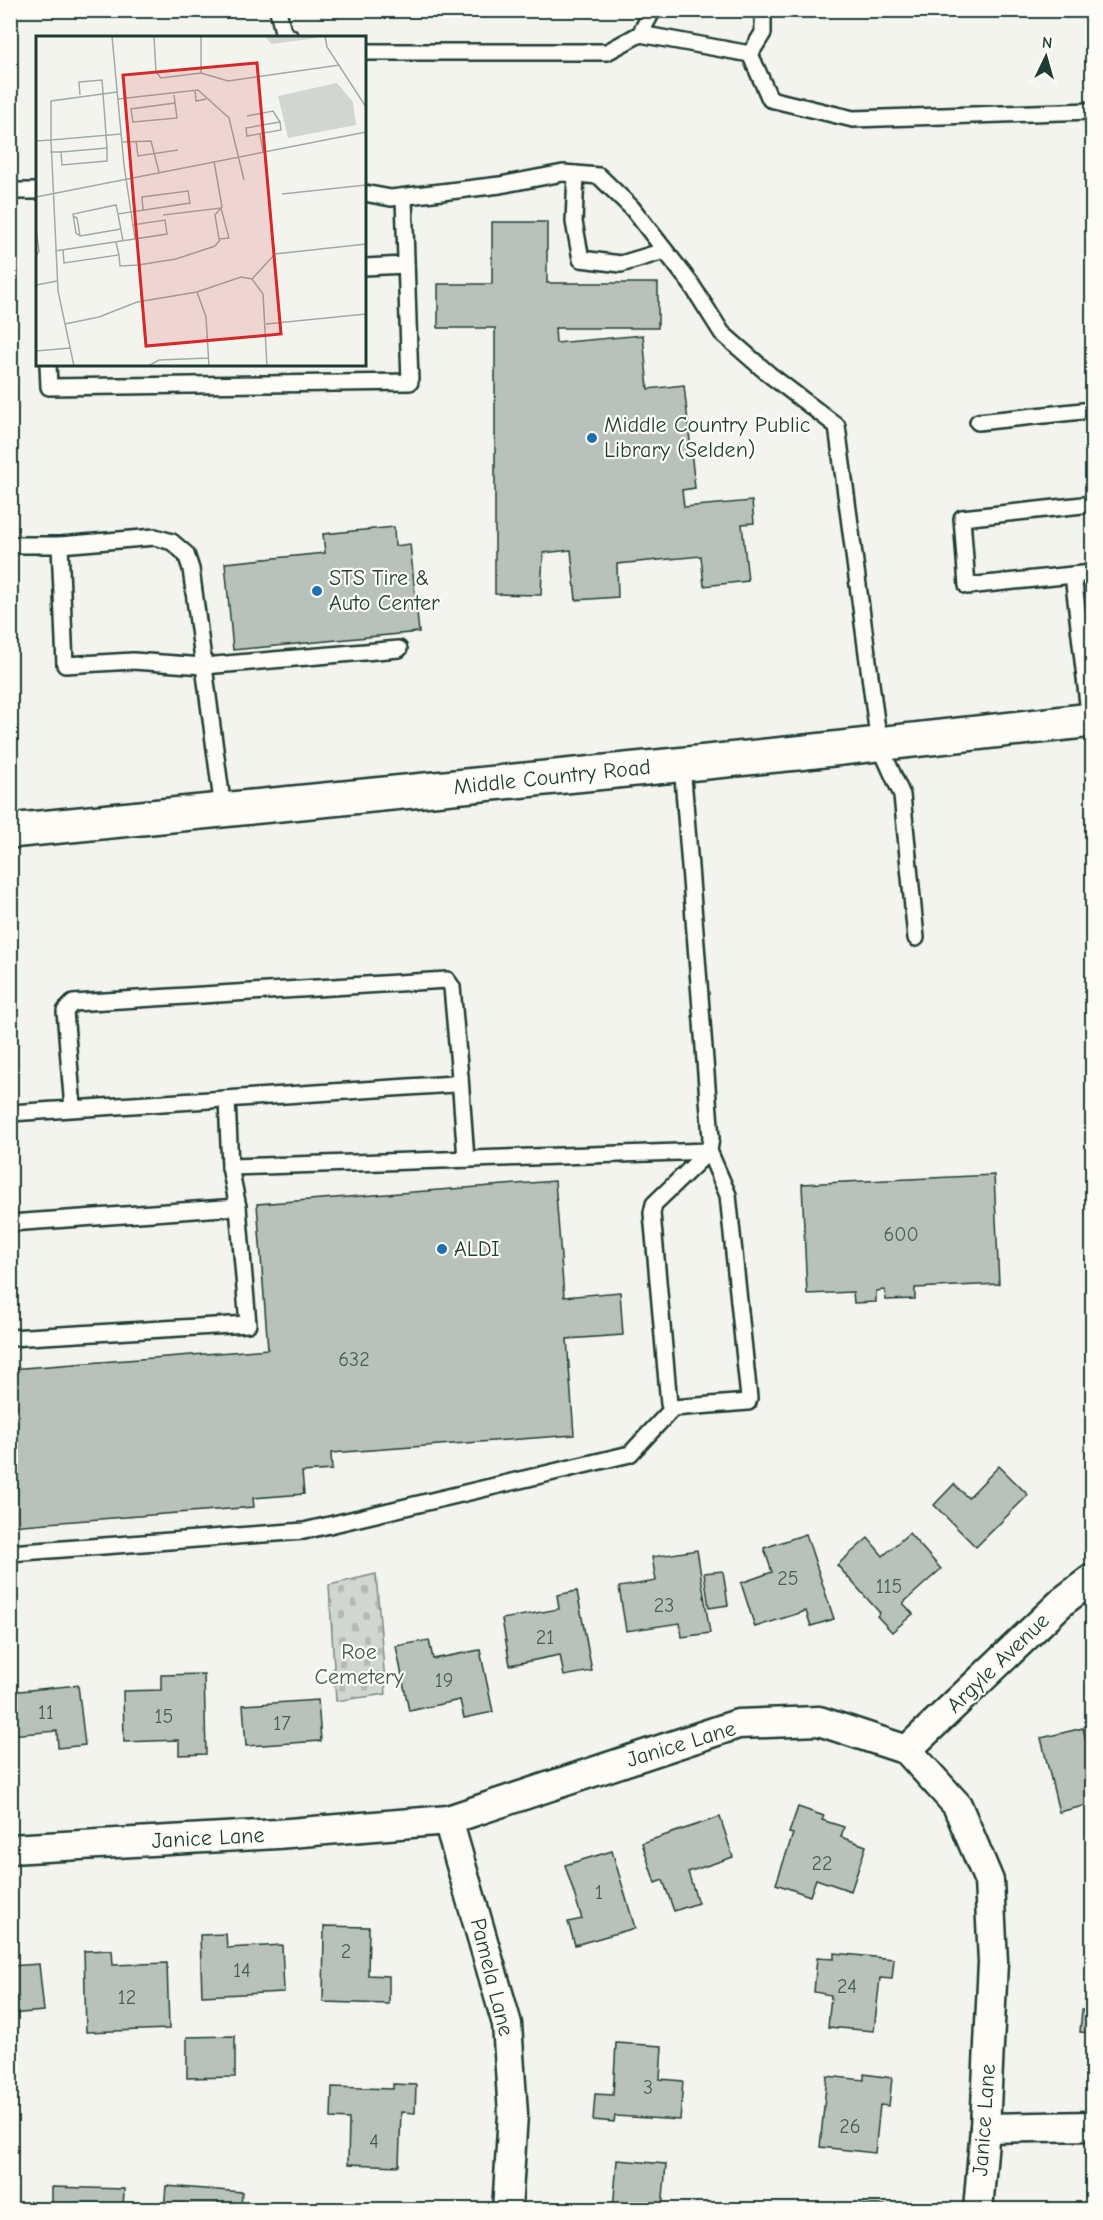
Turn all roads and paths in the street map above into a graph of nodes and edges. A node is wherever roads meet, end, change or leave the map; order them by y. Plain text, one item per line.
1 (278, 10) edge
2 (653, 10) edge
3 (763, 10) edge
4 (640, 33) junction
5 (288, 36) edge
6 (366, 52) edge
7 (750, 54) junction
8 (1092, 111) edge
9 (576, 174) junction
10 (10, 191) edge
11 (36, 191) edge
12 (366, 193) edge
13 (404, 197) junction
14 (664, 251) junction
15 (406, 265) junction
16 (366, 267) edge
17 (48, 366) edge
18 (1092, 410) edge
19 (978, 422) dead end
20 (1092, 504) edge
21 (10, 545) edge
22 (60, 545) junction
23 (1092, 573) edge
24 (1073, 575) junction
25 (399, 649) dead end
26 (204, 666) junction
27 (1091, 720) edge
28 (879, 744) junction
29 (682, 764) junction
30 (224, 809) junction
31 (10, 831) edge
32 (916, 938) dead end
33 (460, 1077) junction
34 (227, 1099) junction
35 (73, 1109) junction
36 (10, 1113) edge
37 (709, 1151) junction
38 (466, 1159) junction
39 (230, 1167) junction
40 (237, 1207) junction
41 (10, 1223) edge
42 (10, 1338) edge
43 (673, 1407) junction
44 (10, 1553) edge
45 (1092, 1579) edge
46 (907, 1750) junction
47 (448, 1820) junction
48 (10, 1849) edge
49 (1092, 2126) edge
50 (985, 2128) junction
51 (507, 2210) edge
52 (978, 2210) edge

1 - 5 lane
2 - 4 lane
3 - 7 lane
4 - 6 lane
4 - 7 lane
7 - 8 lane
9 - 13 lane
9 - 14 lane
9 - 14 lane
10 - 11 lane
12 - 13 lane
13 - 15 lane
14 - 28 lane
15 - 16 lane
15 - 17 lane
18 - 19 lane
20 - 24 lane
21 - 22 lane
22 - 26 lane
22 - 26 lane
23 - 24 lane
24 - 27 lane
25 - 26 lane
26 - 30 lane
27 - 28 main road, Middle Country Road
28 - 29 main road, Middle Country Road
28 - 32 lane
29 - 30 main road, Middle Country Road
29 - 37 lane
30 - 31 main road, Middle Country Road
33 - 34 lane
33 - 35 lane
33 - 38 lane
34 - 35 lane
34 - 39 lane
35 - 36 lane
37 - 38 lane
37 - 43 lane
37 - 43 lane
38 - 39 lane
39 - 40 lane
40 - 41 lane
40 - 42 lane
43 - 44 lane
45 - 46 street, Argyle Avenue
46 - 47 street, Janice Lane
46 - 50 street, Janice Lane
47 - 48 street, Janice Lane
47 - 51 street, Pamela Lane
49 - 50 street
50 - 52 street, Janice Lane

